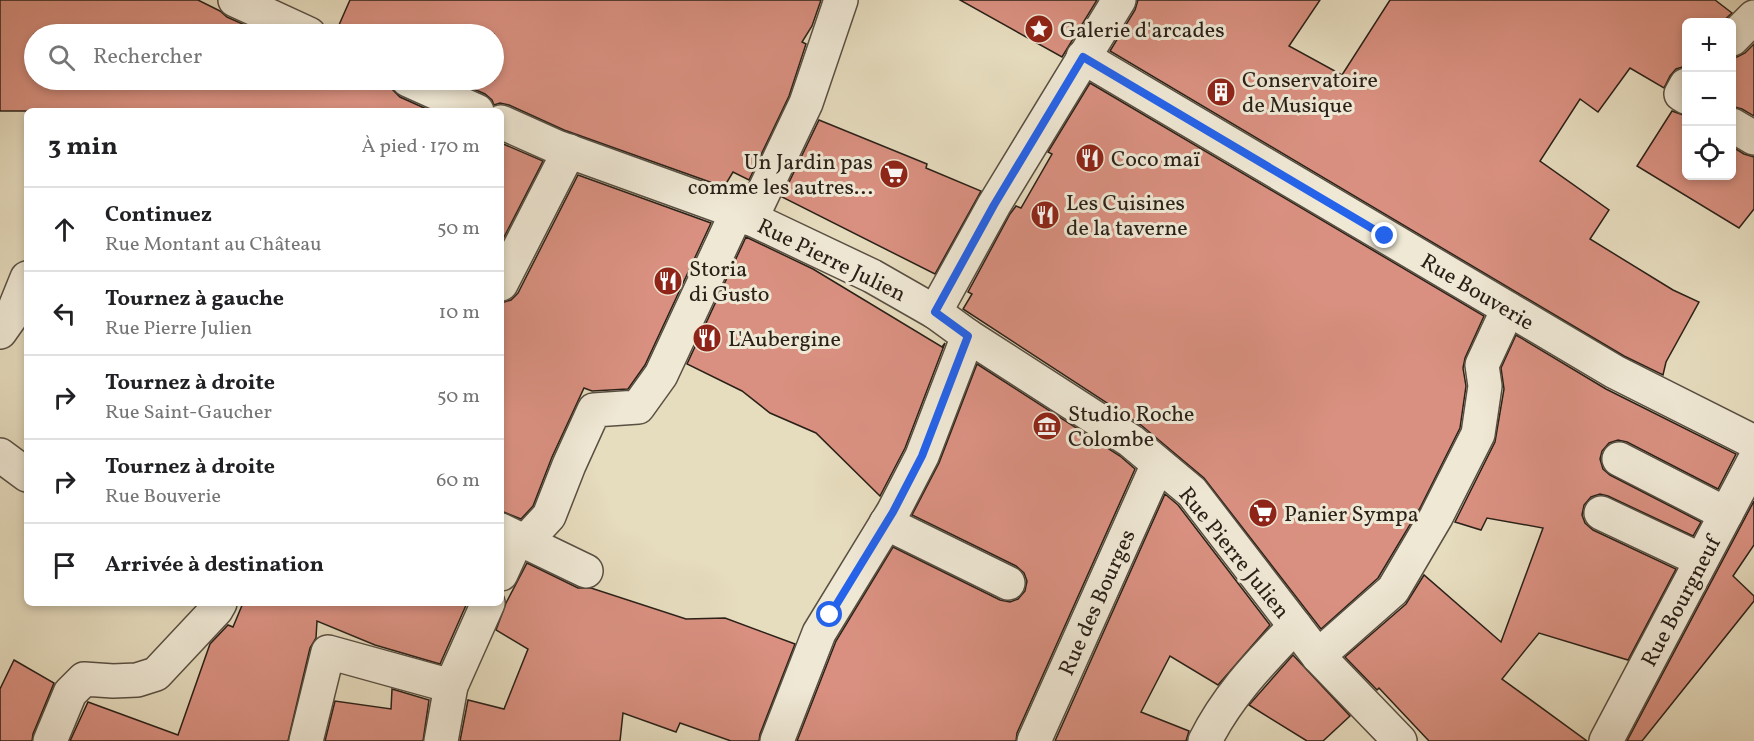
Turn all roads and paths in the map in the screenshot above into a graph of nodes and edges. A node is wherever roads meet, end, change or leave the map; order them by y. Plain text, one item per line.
1 (235, 0) edge
2 (841, 0) edge
3 (1119, 0) edge
4 (1754, 17) edge
5 (287, 24) edge
6 (1736, 34) edge
7 (1083, 57) junction
8 (430, 90) edge
9 (470, 108) edge
10 (504, 123) edge
11 (1734, 126) edge
12 (1754, 138) edge
13 (568, 151) junction
14 (744, 215) junction
15 (504, 278) edge
16 (24, 285) edge
17 (1508, 309) junction
18 (935, 312) junction
19 (0, 332) edge
20 (968, 336) junction
21 (1754, 442) edge
22 (0, 455) edge
23 (1618, 459) dead end
24 (1754, 461) edge
25 (1158, 464) junction
26 (24, 473) edge
27 (1600, 513) dead end
28 (1726, 513) junction
29 (886, 523) junction
30 (514, 537) edge
31 (1701, 561) junction
32 (504, 565) edge
33 (586, 571) dead end
34 (1008, 583) dead end
35 (487, 606) edge
36 (218, 607) edge
37 (1294, 626) junction
38 (1318, 656) junction
39 (451, 686) junction
40 (50, 741) edge
41 (306, 741) edge
42 (441, 741) edge
43 (777, 741) edge
44 (1034, 741) edge
45 (1205, 741) edge
46 (1400, 741) edge
47 (1606, 741) edge

1 - 5 street
2 - 14 street
3 - 7 street
4 - 6 street
7 - 17 street, Rue Bouverie
7 - 18 street
8 - 9 street
10 - 13 street, Rue Pierre Julien
11 - 12 street
13 - 14 street, Rue Pierre Julien
13 - 15 street
14 - 18 street, Rue Pierre Julien
14 - 30 street
16 - 19 street
17 - 21 street, Rue Bouverie
17 - 38 street
18 - 20 street, Rue Pierre Julien
20 - 25 street, Rue Pierre Julien
20 - 29 street
22 - 26 street
23 - 28 street
24 - 28 street, Rue Bourgneuf
25 - 37 street, Rue Pierre Julien
25 - 44 street, Rue des Bourges
27 - 31 street
28 - 31 street, Rue Bourgneuf
29 - 34 street
29 - 43 street
30 - 32 street
30 - 33 street
31 - 47 street, Rue Bourgneuf
35 - 39 street
36 - 40 street
37 - 38 street, Rue Pierre Julien
37 - 45 street
38 - 46 street, Rue Pierre Julien
39 - 41 street
39 - 42 street

